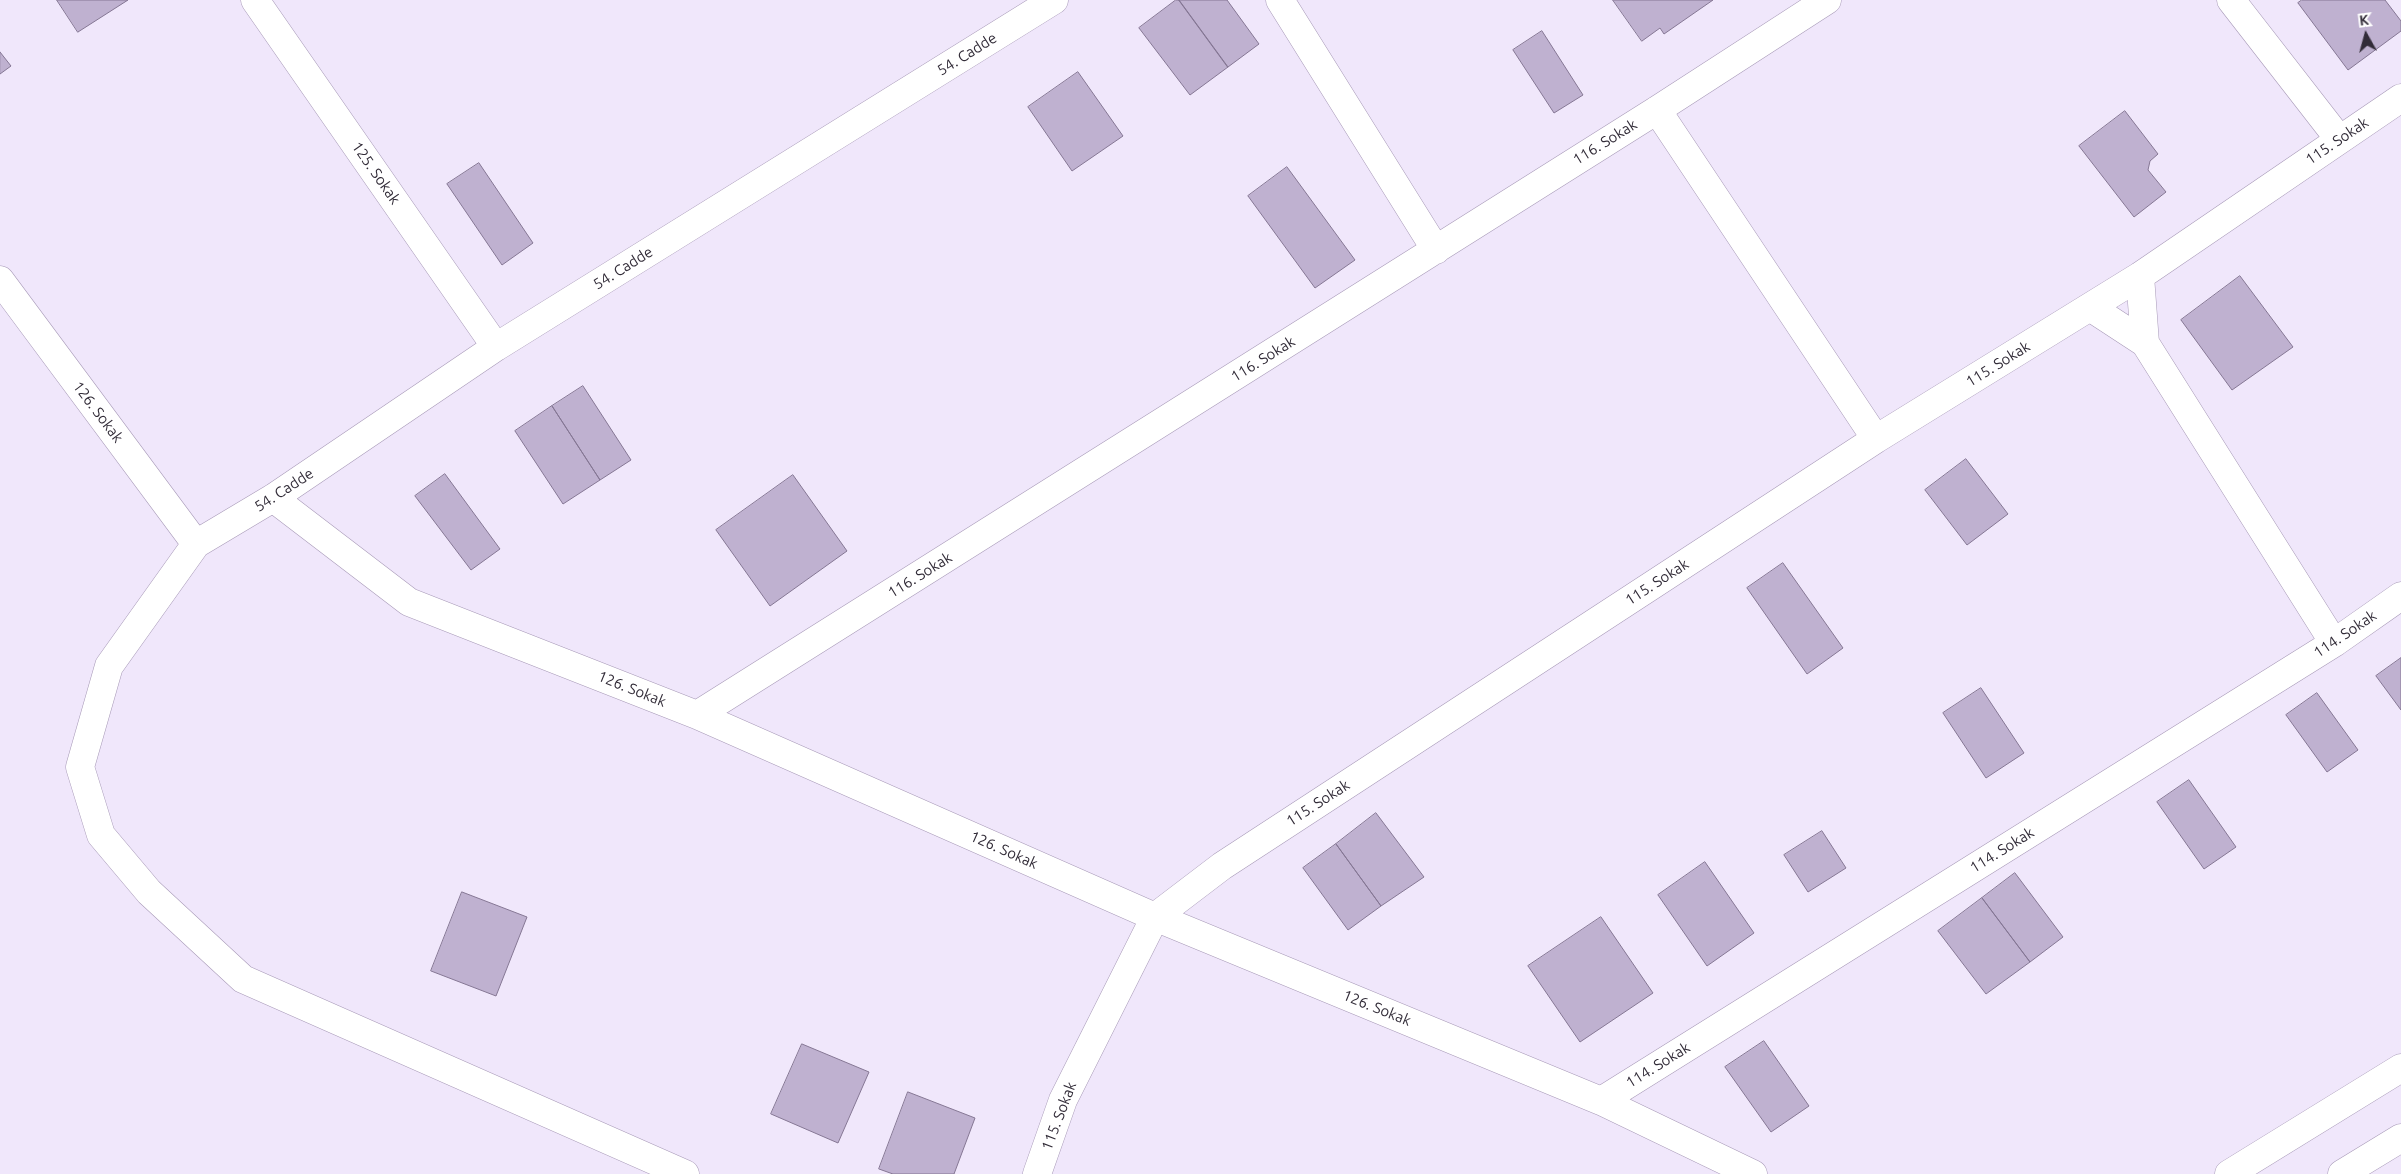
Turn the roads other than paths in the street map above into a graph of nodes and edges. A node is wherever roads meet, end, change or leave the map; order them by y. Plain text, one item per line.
1 (1054, 0) edge
2 (1280, 0) edge
3 (1827, 0) edge
4 (2231, 0) edge
5 (263, 3) edge
6 (2401, 98) edge
7 (1658, 110) junction
8 (2339, 140) junction
9 (1436, 250) junction
10 (2140, 276) junction
11 (0, 280) edge
12 (2090, 307) junction
13 (2145, 343) junction
14 (496, 347) junction
15 (1876, 439) junction
16 (273, 498) junction
17 (196, 544) junction
18 (2401, 596) edge
19 (2334, 643) junction
20 (697, 715) junction
21 (1155, 917) junction
22 (2401, 1068) edge
23 (1601, 1101) junction
24 (2401, 1138) edge
25 (685, 1174) edge
26 (1037, 1174) edge
27 (1753, 1174) edge
28 (2229, 1174) edge
29 (2342, 1174) edge

1 - 14 street, 54. Cadde
2 - 9 street
3 - 7 street, 116. Sokak
4 - 8 street
5 - 14 street, 125. Sokak
6 - 8 street, 115. Sokak
7 - 9 street, 116. Sokak
7 - 15 street
8 - 10 street, 115. Sokak
9 - 20 street, 116. Sokak
10 - 12 street, 115. Sokak
10 - 13 street
11 - 17 street, 126. Sokak
12 - 13 street
12 - 15 street, 115. Sokak
13 - 19 street
14 - 16 street, 54. Cadde
15 - 21 street, 115. Sokak
16 - 17 street, 54. Cadde
16 - 20 street, 126. Sokak
17 - 25 street
18 - 19 street, 114. Sokak
19 - 23 street, 114. Sokak
20 - 21 street, 126. Sokak
21 - 23 street, 126. Sokak
21 - 26 street, 115. Sokak
22 - 28 street
23 - 27 street, 126. Sokak
24 - 29 street

